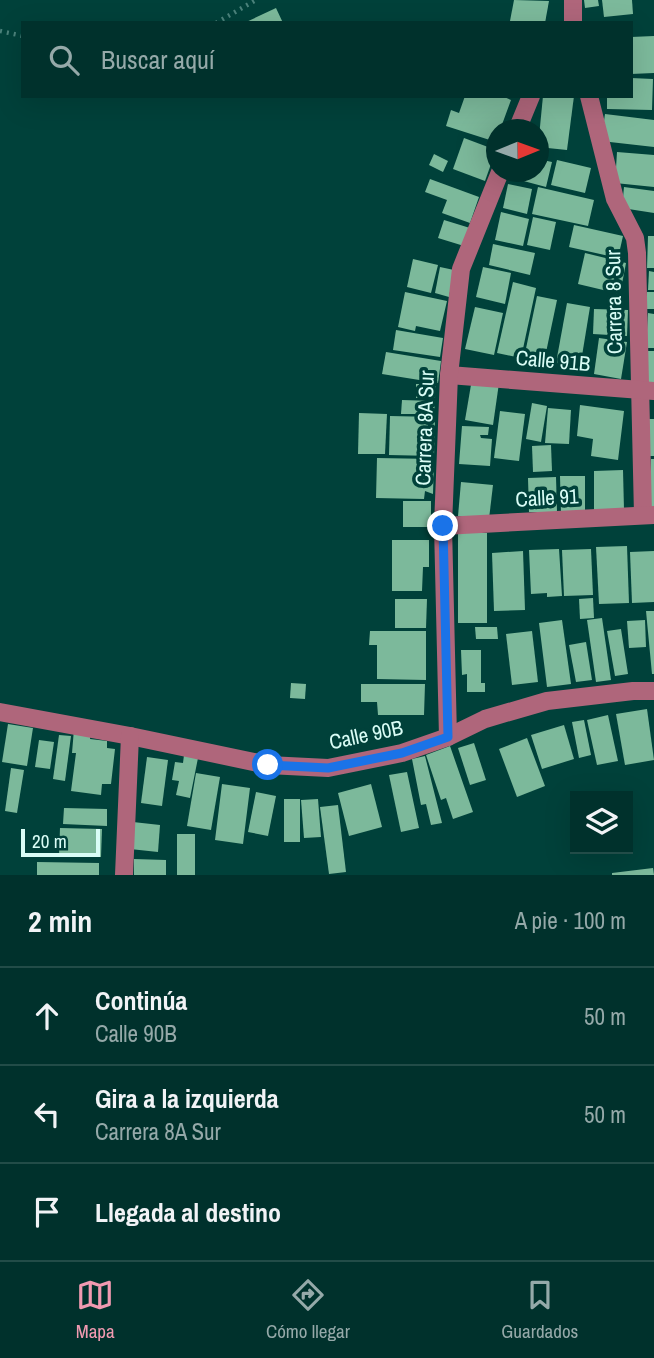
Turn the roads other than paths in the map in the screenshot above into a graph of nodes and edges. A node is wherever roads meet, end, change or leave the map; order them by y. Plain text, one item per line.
1 (572, 0) edge
2 (573, 21) edge
3 (530, 98) edge
4 (590, 98) edge
5 (522, 119) edge
6 (496, 182) edge
7 (449, 375) junction
8 (646, 391) edge
9 (649, 515) edge
10 (443, 526) junction
11 (654, 691) edge
12 (0, 712) edge
13 (130, 736) junction
14 (448, 737) junction
15 (124, 875) edge

1 - 2 street
3 - 5 street
4 - 8 street, Carrera 8 Sur
6 - 7 street, Carrera 8A Sur
7 - 8 street, Calle 91B
7 - 10 street, Carrera 8A Sur
8 - 9 street, Carrera 8 Sur
9 - 10 street, Calle 91
10 - 14 street, Carrera 8A Sur
11 - 14 street, Calle 90B
12 - 13 street, Calle 90B
13 - 14 street, Calle 90B
13 - 15 street

